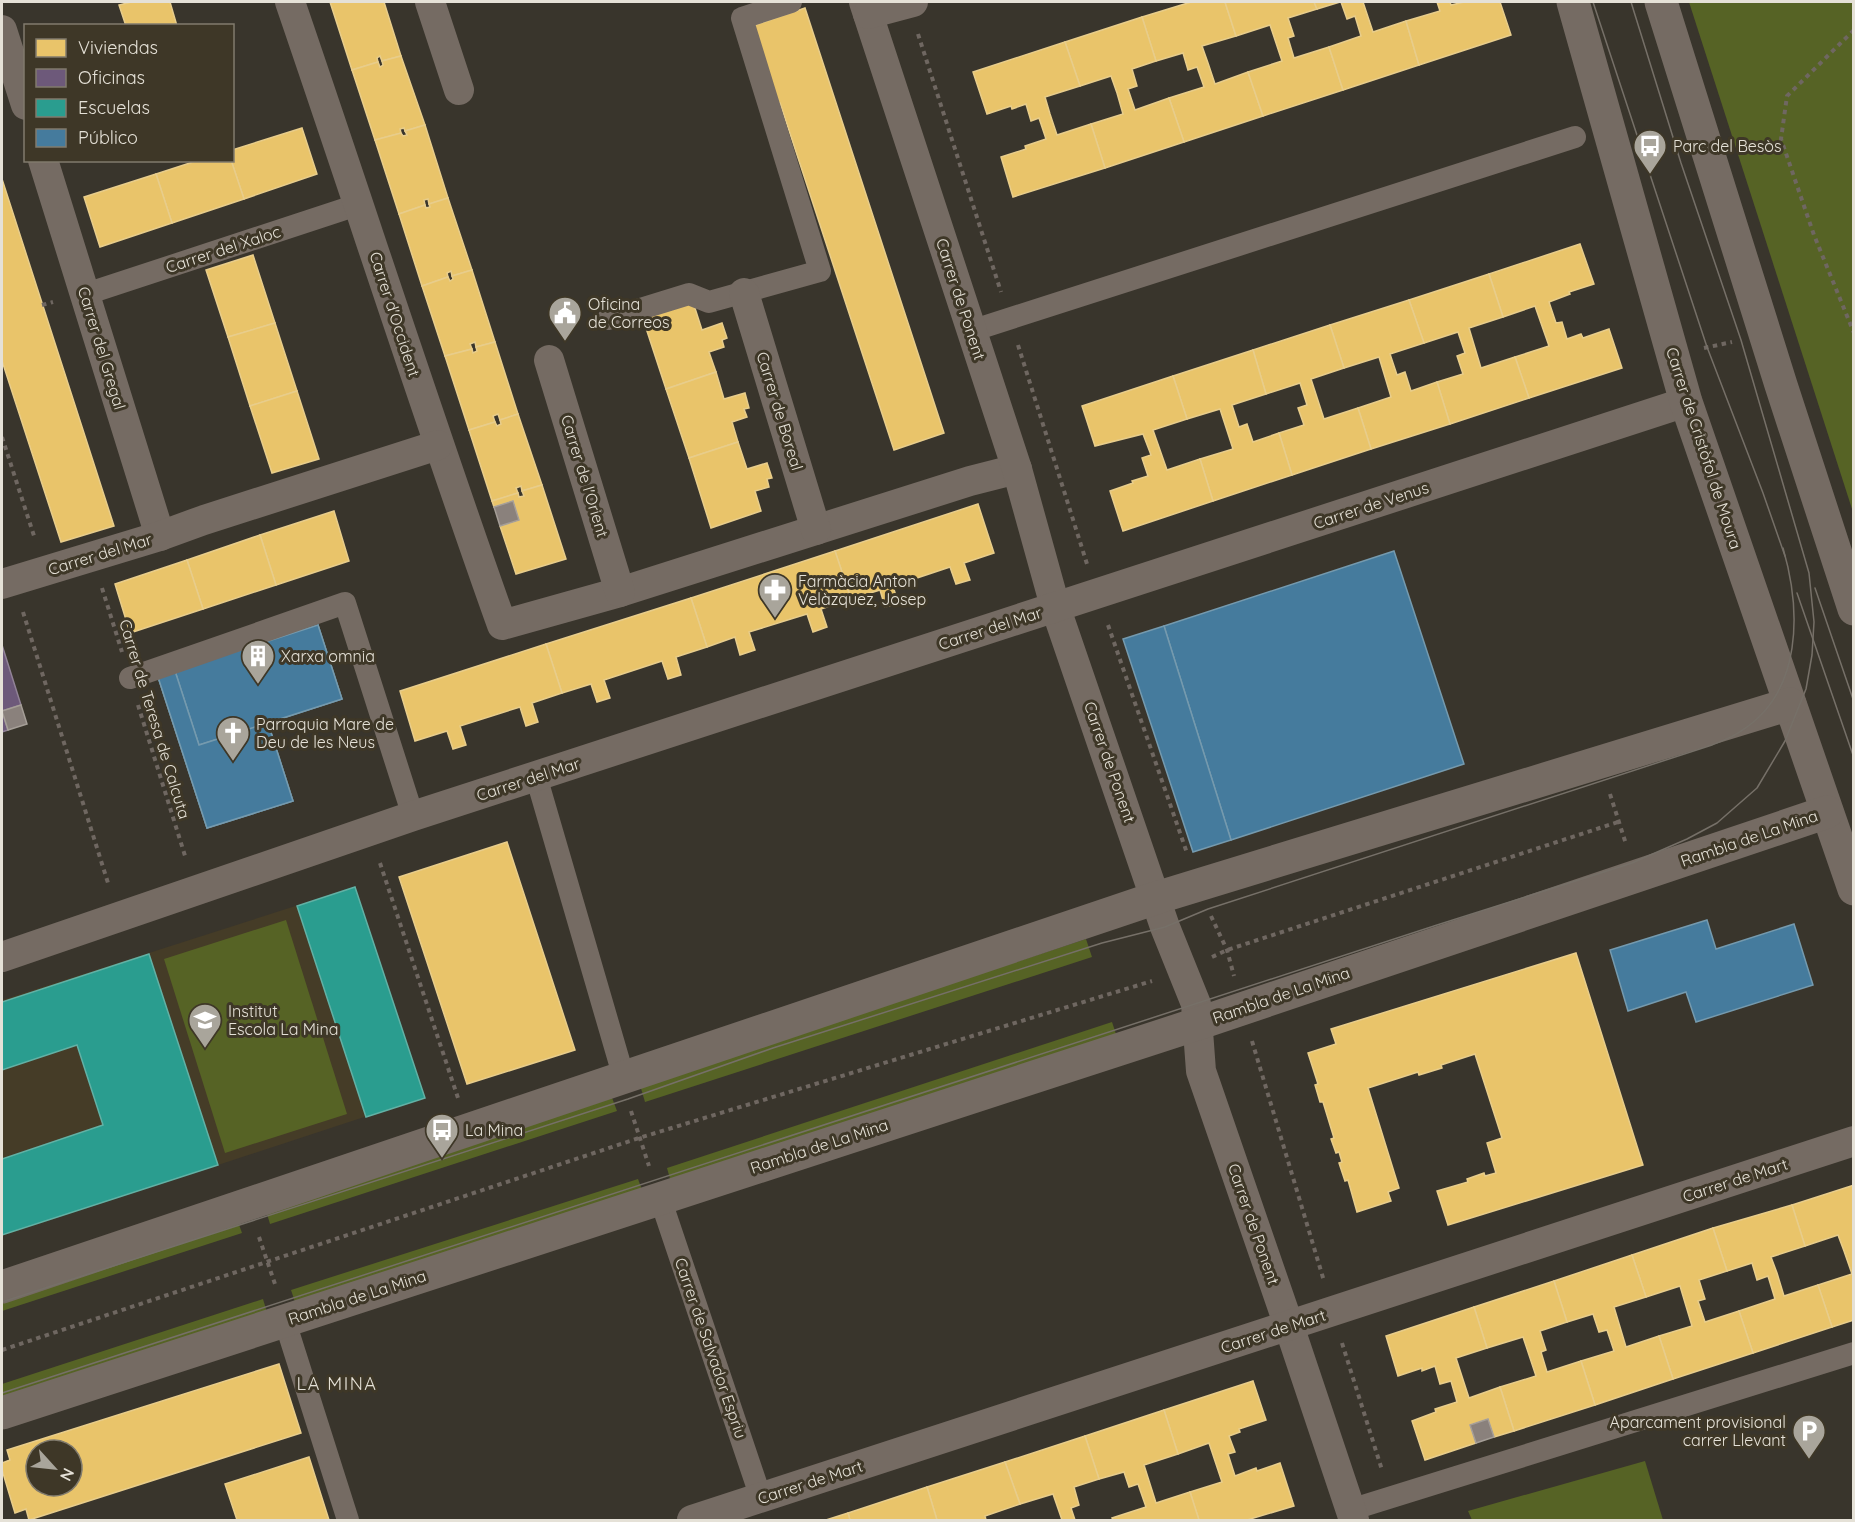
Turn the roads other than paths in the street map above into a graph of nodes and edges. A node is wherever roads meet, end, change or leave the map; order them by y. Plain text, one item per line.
1 (290, 2) edge
2 (430, 2) edge
3 (791, 2) edge
4 (911, 2) edge
5 (1573, 2) edge
6 (1661, 2) edge
7 (866, 8) edge
8 (2, 30) edge
9 (459, 90) dead end
10 (24, 99) edge
11 (1575, 137) dead end
12 (44, 162) edge
13 (360, 204) junction
14 (744, 293) junction
15 (86, 294) junction
16 (608, 319) dead end
17 (971, 331) junction
18 (549, 360) dead end
19 (1686, 402) junction
20 (438, 445) junction
21 (1017, 469) junction
22 (816, 530) junction
23 (160, 536) junction
24 (2, 584) edge
25 (620, 592) junction
26 (1055, 606) junction
27 (1854, 609) edge
28 (130, 678) road end
29 (1790, 704) junction
30 (536, 776) junction
31 (1827, 812) junction
32 (413, 816) junction
33 (1854, 889) edge
34 (1156, 898) junction
35 (2, 957) edge
36 (1197, 1024) junction
37 (624, 1078) junction
38 (1854, 1141) edge
39 (660, 1198) junction
40 (2, 1287) edge
41 (1289, 1326) junction
42 (287, 1329) dead end
43 (1854, 1353) edge
44 (2, 1413) edge
45 (761, 1498) junction
46 (1352, 1515) edge
47 (348, 1521) edge
48 (692, 1521) edge

1 - 13 street, Carrer d'Occident
2 - 9 street
3 - 14 street
4 - 7 street
5 - 19 street, Carrer de Cristòfol de Moura
6 - 27 street
7 - 17 street, Carrer de Ponent
8 - 10 street
11 - 17 street
12 - 15 street, Carrer del Gregal
13 - 15 street, Carrer del Xaloc
13 - 20 street, Carrer d'Occident
14 - 16 street
14 - 22 street, Carrer de Boreal
15 - 23 street, Carrer del Gregal
17 - 21 street, Carrer de Ponent
18 - 25 street, Carrer de l'Orient
19 - 26 street, Carrer de Venus
19 - 29 street, Carrer de Cristòfol de Moura
20 - 23 street, Carrer del Mar
20 - 25 street, Carrer d'Occident
21 - 22 street
21 - 26 street, Carrer de Ponent
22 - 25 street
23 - 24 street, Carrer del Mar
26 - 30 street, Carrer del Mar
26 - 34 street, Carrer de Ponent
28 - 32 street
29 - 31 street, Carrer de Cristòfol de Moura
29 - 34 street
30 - 32 street, Carrer del Mar
30 - 37 street
31 - 33 street, Carrer de Cristòfol de Moura
31 - 36 street, Rambla de La Mina
32 - 35 street, Carrer del Mar
34 - 36 street, Carrer de Ponent
34 - 37 street
36 - 39 street, Rambla de La Mina
36 - 41 street, Carrer de Ponent
37 - 40 street
38 - 41 street, Carrer de Mart
39 - 44 street, Rambla de La Mina
39 - 45 street, Carrer de Salvador Espriu
41 - 45 street, Carrer de Mart
41 - 46 street, Carrer de Ponent
42 - 47 street
43 - 46 street
45 - 48 street, Carrer de Mart

